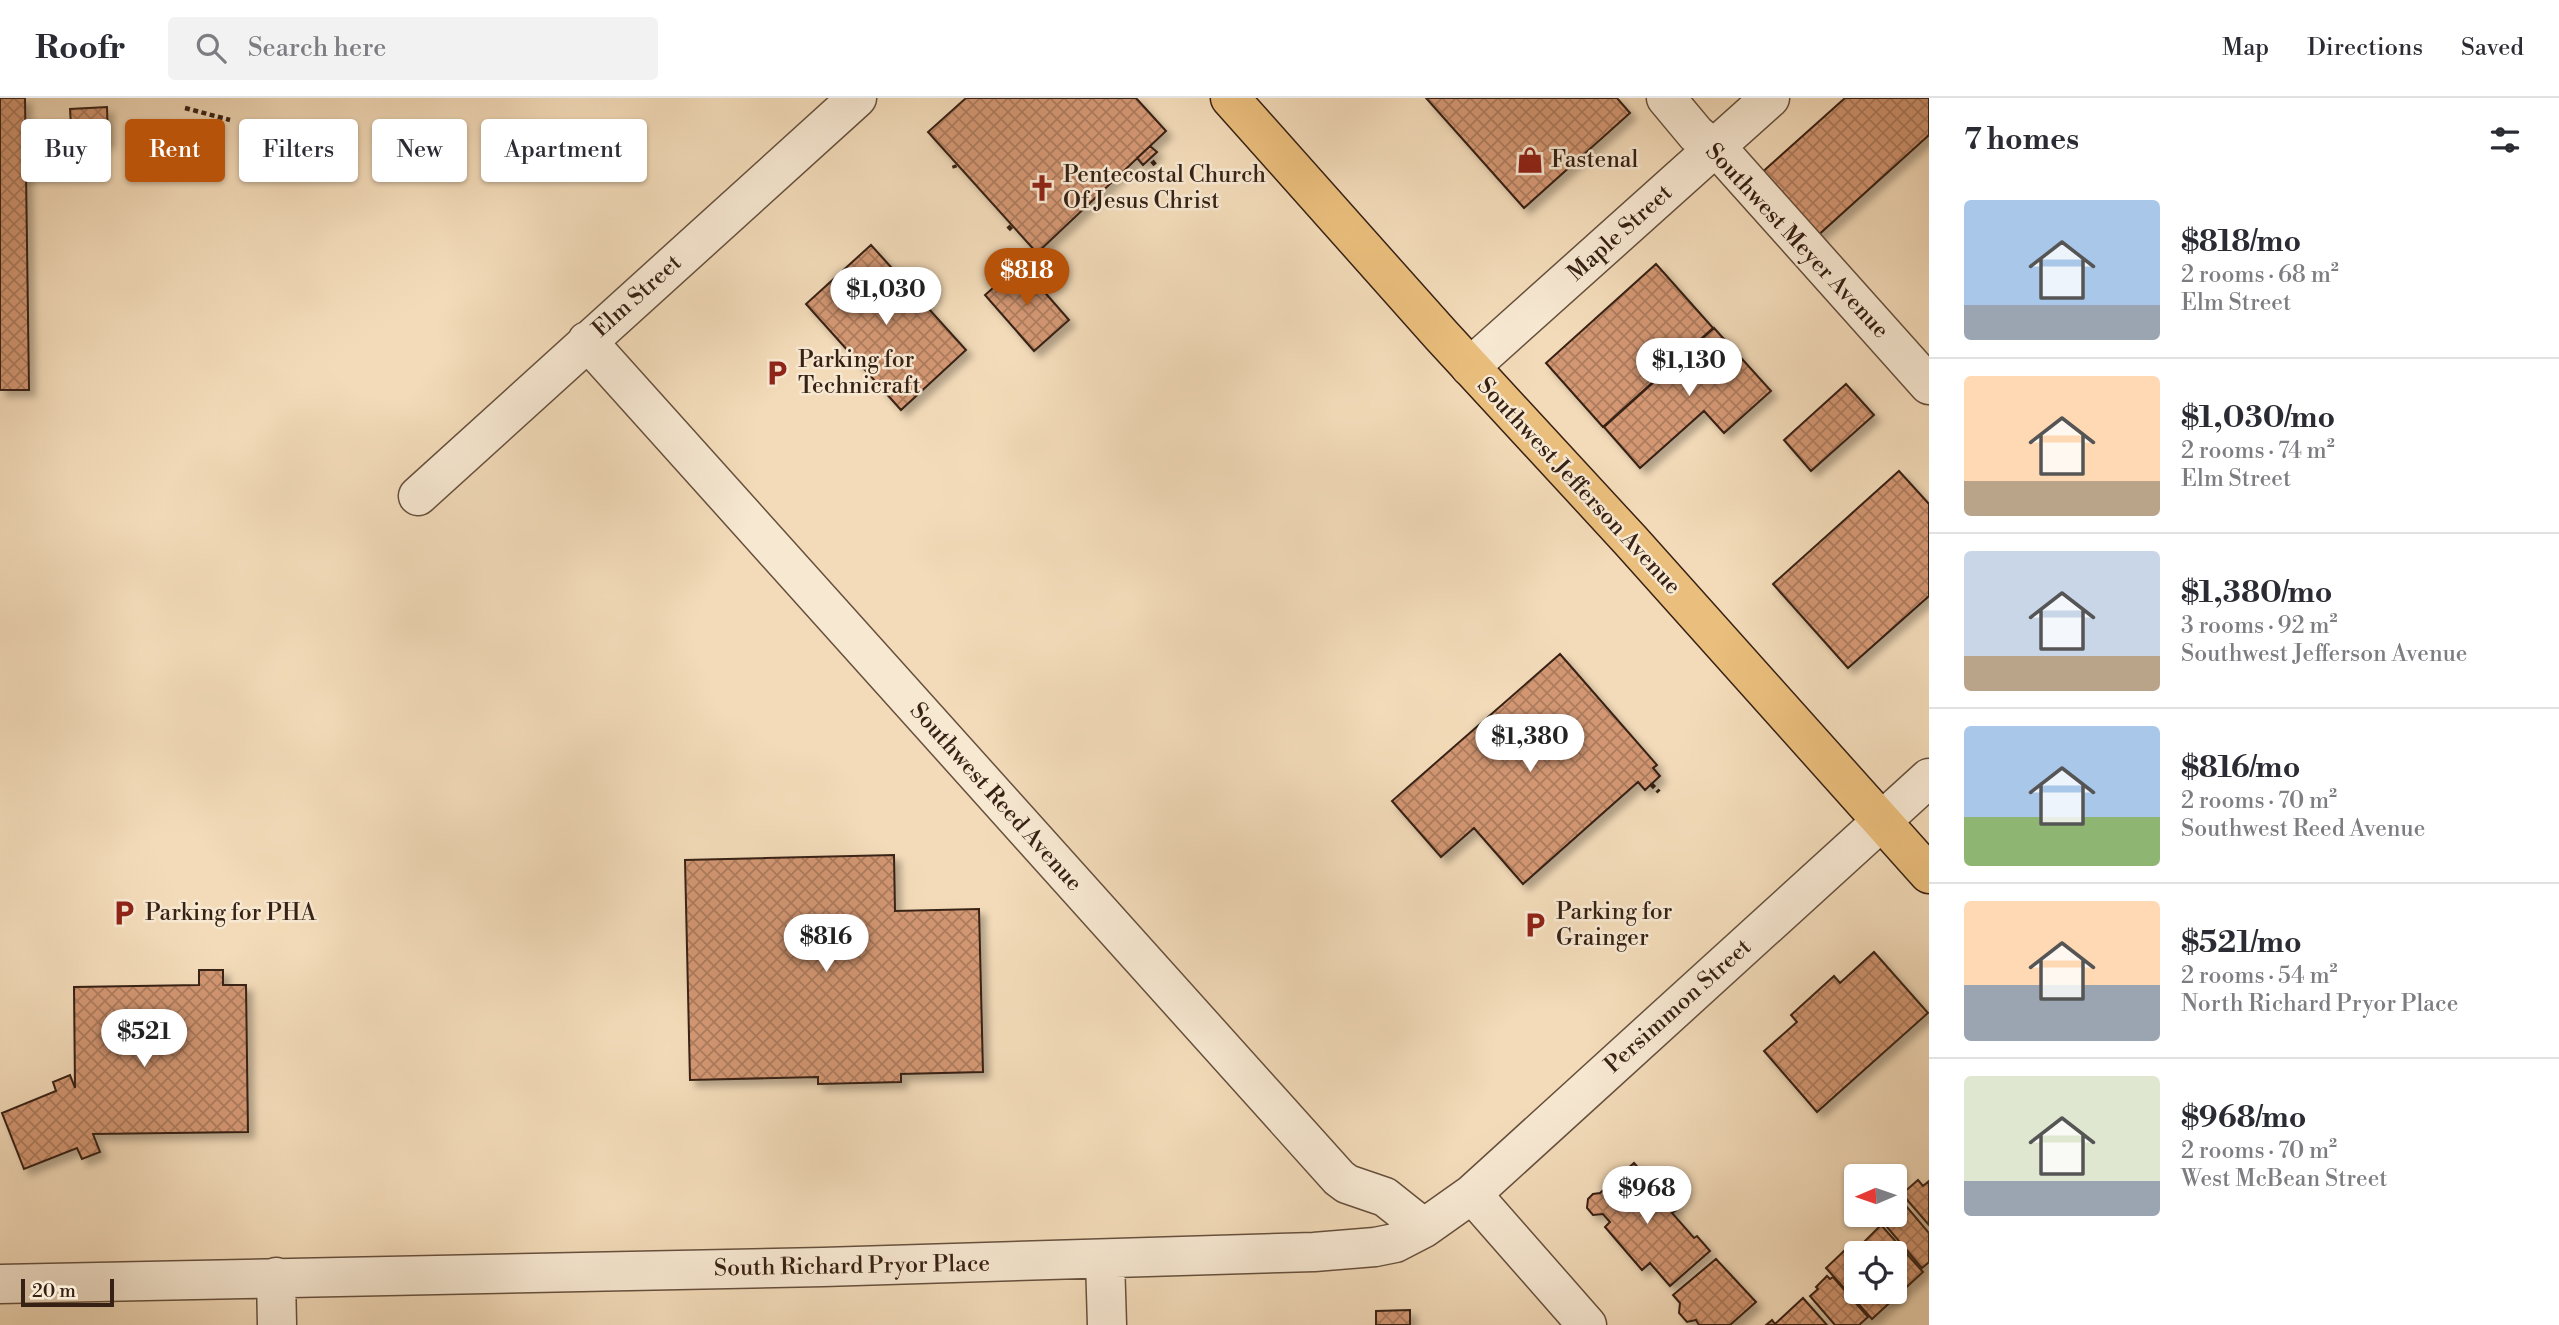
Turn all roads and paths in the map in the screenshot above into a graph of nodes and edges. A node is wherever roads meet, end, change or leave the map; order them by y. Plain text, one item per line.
1 (857, 98) edge
2 (1230, 98) edge
3 (1666, 98) edge
4 (1770, 98) edge
5 (185, 108) dead end
6 (230, 120) dead end
7 (1714, 149) junction
8 (1152, 161) dead end
9 (1156, 166) dead end
10 (587, 341) junction
11 (1470, 367) junction
12 (1929, 385) edge
13 (418, 496) dead end
14 (1929, 778) edge
15 (1651, 783) dead end
16 (1659, 792) dead end
17 (1882, 821) junction
18 (1929, 874) edge
19 (1472, 1194) junction
20 (1424, 1228) junction
21 (1105, 1260) junction
22 (275, 1277) junction
23 (0, 1284) edge
24 (277, 1325) edge
25 (1107, 1325) edge
26 (1587, 1325) edge

1 - 10 street, Elm Street
2 - 11 main road, Southwest Jefferson Avenue
3 - 7 street, Southwest Meyer Avenue
4 - 7 street, Maple Street
5 - 6 path
7 - 11 street, Maple Street
7 - 12 street, Southwest Meyer Avenue
8 - 9 path
10 - 13 street, Elm Street
10 - 20 street, Southwest Reed Avenue
11 - 17 main road, Southwest Jefferson Avenue
14 - 17 street, Persimmon Street
15 - 16 path
17 - 18 main road, Southwest Jefferson Avenue
17 - 19 street, Persimmon Street
19 - 20 street, Persimmon Street
19 - 26 street
20 - 21 street, South Richard Pryor Place
21 - 22 street, South Richard Pryor Place
21 - 25 street
22 - 23 street, South Richard Pryor Place
22 - 24 street

